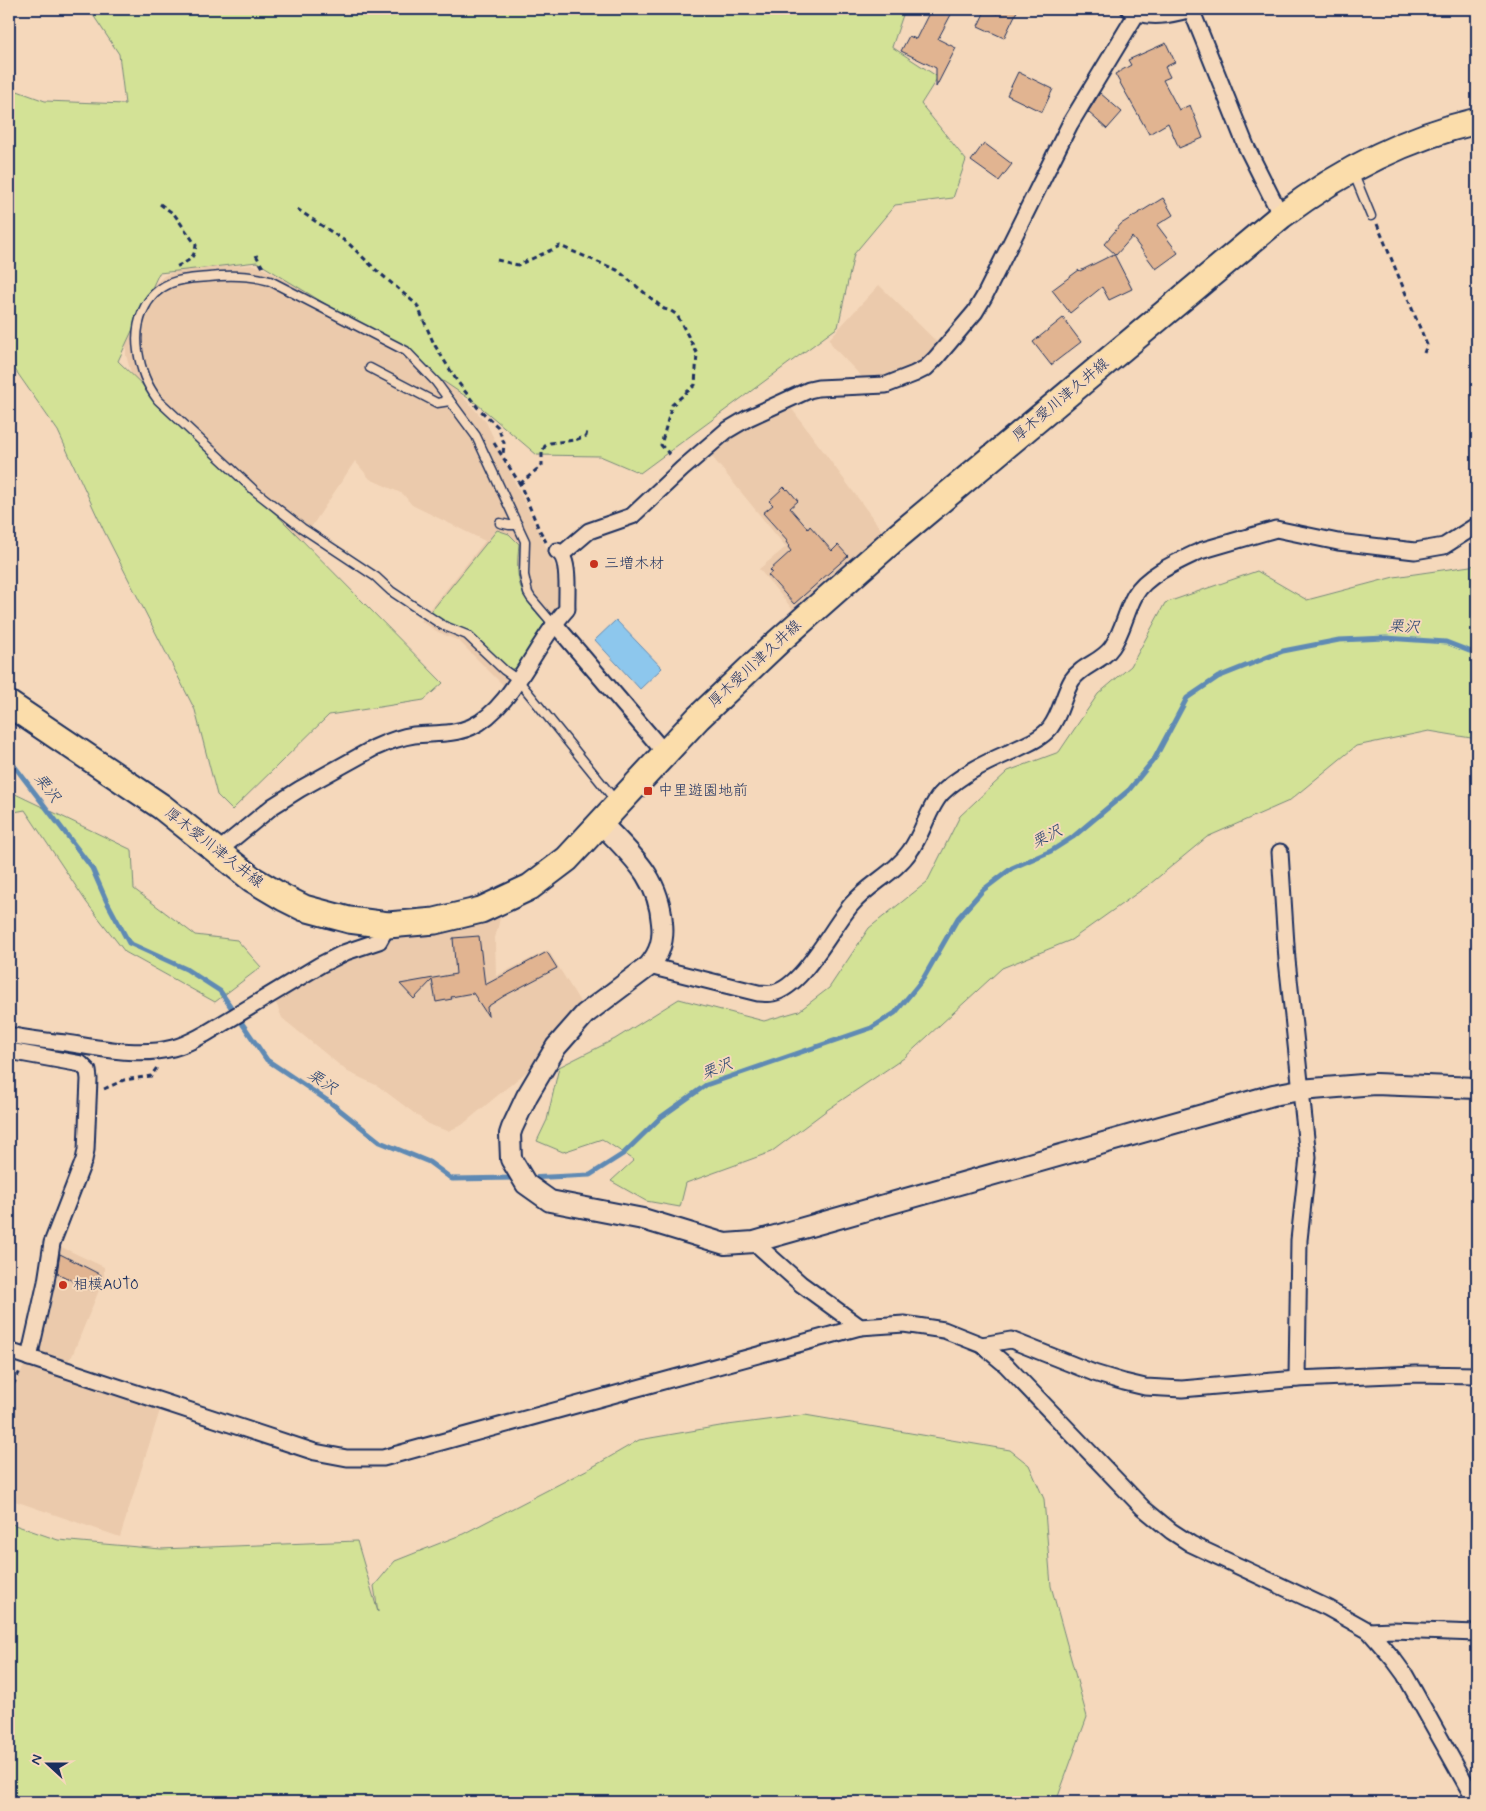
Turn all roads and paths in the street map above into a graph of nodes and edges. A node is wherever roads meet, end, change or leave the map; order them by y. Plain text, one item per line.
1 (1191, 9) edge
2 (1195, 9) edge
3 (1132, 11) edge
4 (1477, 121) edge
5 (1352, 169) junction
6 (160, 204) dead end
7 (297, 209) dead end
8 (1281, 216) junction
9 (1371, 216) joint
10 (497, 260) dead end
11 (166, 272) dead end
12 (1424, 353) dead end
13 (370, 368) dead end
14 (450, 401) junction
15 (587, 431) dead end
16 (476, 436) junction
17 (503, 455) junction
18 (682, 469) junction
19 (520, 484) junction
20 (500, 522) dead end
21 (518, 525) junction
22 (1477, 525) edge
23 (560, 552) junction
24 (553, 623) junction
25 (518, 680) junction
26 (9, 704) edge
27 (665, 753) junction
28 (618, 804) junction
29 (601, 823) junction
30 (217, 852) junction
31 (1280, 852) dead end
32 (388, 925) junction
33 (649, 966) junction
34 (9, 1035) edge
35 (169, 1049) junction
36 (9, 1051) edge
37 (1477, 1088) edge
38 (102, 1090) dead end
39 (1300, 1090) junction
40 (754, 1242) junction
41 (860, 1327) junction
42 (982, 1345) junction
43 (9, 1351) edge
44 (28, 1357) junction
45 (1477, 1375) edge
46 (1297, 1379) junction
47 (9, 1393) edge
48 (1369, 1631) junction
49 (1477, 1633) edge
50 (1476, 1802) edge

1 - 2 street
1 - 3 street
1 - 8 street
3 - 18 street
4 - 5 main road, 厚木愛川津久井線
5 - 8 main road, 厚木愛川津久井線
5 - 9 lane
6 - 11 path
7 - 17 path
8 - 27 main road, 厚木愛川津久井線
9 - 12 path
10 - 18 path
13 - 14 lane
14 - 16 lane
14 - 25 lane
15 - 19 path
16 - 17 path
16 - 21 lane
17 - 19 path
18 - 23 street
19 - 23 path
20 - 21 lane
21 - 24 lane
22 - 33 street
23 - 24 street
24 - 25 street
24 - 27 street
25 - 28 lane
25 - 30 street
26 - 30 main road, 厚木愛川津久井線
27 - 28 main road, 厚木愛川津久井線
28 - 29 main road, 厚木愛川津久井線
29 - 32 main road, 厚木愛川津久井線
29 - 33 street
30 - 32 main road, 厚木愛川津久井線
31 - 39 street
32 - 35 street
33 - 40 street
34 - 35 street
35 - 38 path
36 - 44 street
37 - 39 street
39 - 40 street
39 - 46 street
40 - 41 street
41 - 42 street
41 - 44 street
42 - 46 street
42 - 48 street
43 - 44 street
44 - 47 path
45 - 46 street
48 - 49 street
48 - 50 street

